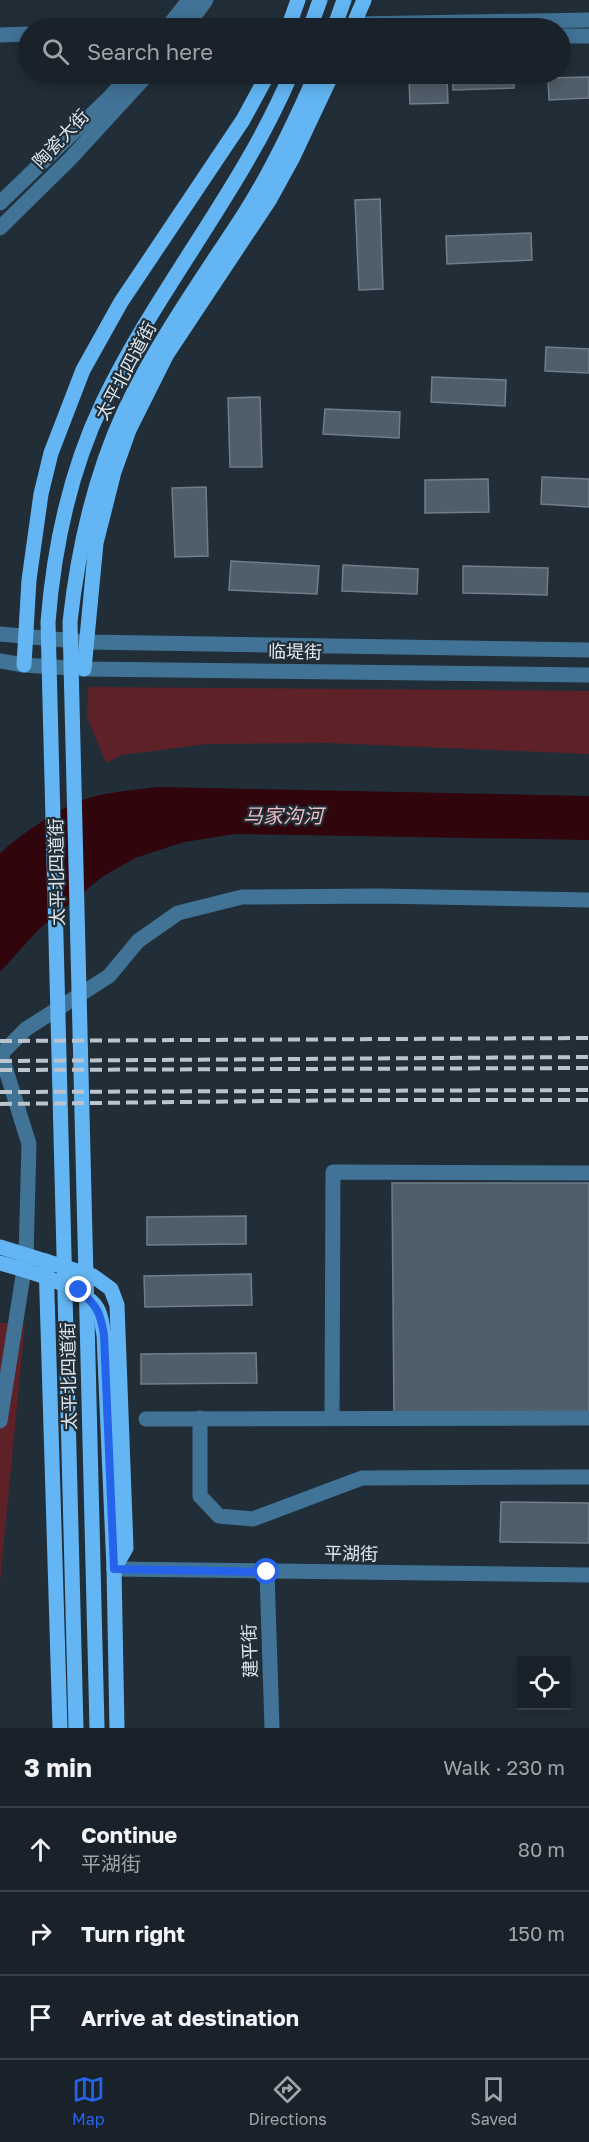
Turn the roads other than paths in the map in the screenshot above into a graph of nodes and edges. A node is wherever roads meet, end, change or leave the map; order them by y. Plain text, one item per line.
1 (189, 0) edge
2 (206, 0) edge
3 (298, 0) edge
4 (320, 0) edge
5 (344, 0) edge
6 (364, 0) edge
7 (175, 18) edge
8 (193, 18) edge
9 (292, 18) edge
10 (314, 18) edge
11 (338, 18) edge
12 (356, 18) edge
13 (571, 20) edge
14 (589, 20) edge
15 (18, 34) edge
16 (0, 35) edge
17 (571, 36) edge
18 (589, 36) edge
19 (121, 84) edge
20 (139, 84) edge
21 (263, 84) edge
22 (286, 84) edge
23 (311, 84) edge
24 (327, 84) edge
25 (0, 203) edge
26 (0, 228) edge
27 (0, 634) edge
28 (25, 636) junction
29 (86, 642) junction
30 (589, 650) edge
31 (0, 661) edge
32 (24, 665) junction
33 (84, 669) junction
34 (589, 675) edge
35 (589, 900) edge
36 (589, 1173) edge
37 (0, 1246) edge
38 (26, 1254) junction
39 (46, 1261) junction
40 (0, 1263) edge
41 (24, 1271) junction
42 (46, 1279) junction
43 (200, 1418) junction
44 (332, 1418) junction
45 (589, 1418) edge
46 (146, 1419) dead end
47 (0, 1421) edge
48 (589, 1477) edge
49 (114, 1569) junction
50 (267, 1572) junction
51 (589, 1575) edge
52 (60, 1728) edge
53 (76, 1728) edge
54 (97, 1728) edge
55 (117, 1728) edge
56 (272, 1728) edge

1 - 7 street
2 - 8 street
3 - 9 main road
4 - 10 main road
5 - 11 main road
6 - 12 main road
13 - 14 street
15 - 16 street
17 - 18 street
19 - 25 street, 陶瓷大街
20 - 26 street, 陶瓷大街
21 - 28 main road, 太平北四道街
22 - 53 main road, 太平北四道街
23 - 54 main road, 太平北四道街
24 - 29 main road, 太平北四道街
27 - 28 street, 临堤街
28 - 29 street, 临堤街
28 - 32 main road, 太平北四道街
29 - 30 street, 临堤街
29 - 33 main road, 太平北四道街
31 - 32 street, 临堤街
32 - 33 street, 临堤街
33 - 34 street, 临堤街
35 - 38 street
36 - 44 street
37 - 38 main road
38 - 39 main road
38 - 41 street
39 - 42 main road
39 - 49 main road
40 - 41 main road
41 - 42 main road
41 - 47 street
42 - 49 main road
42 - 52 main road
43 - 44 street
43 - 46 street
43 - 48 street
44 - 45 street
49 - 50 street, 平湖街
49 - 55 main road
50 - 51 street, 平湖街
50 - 56 street, 建平街

